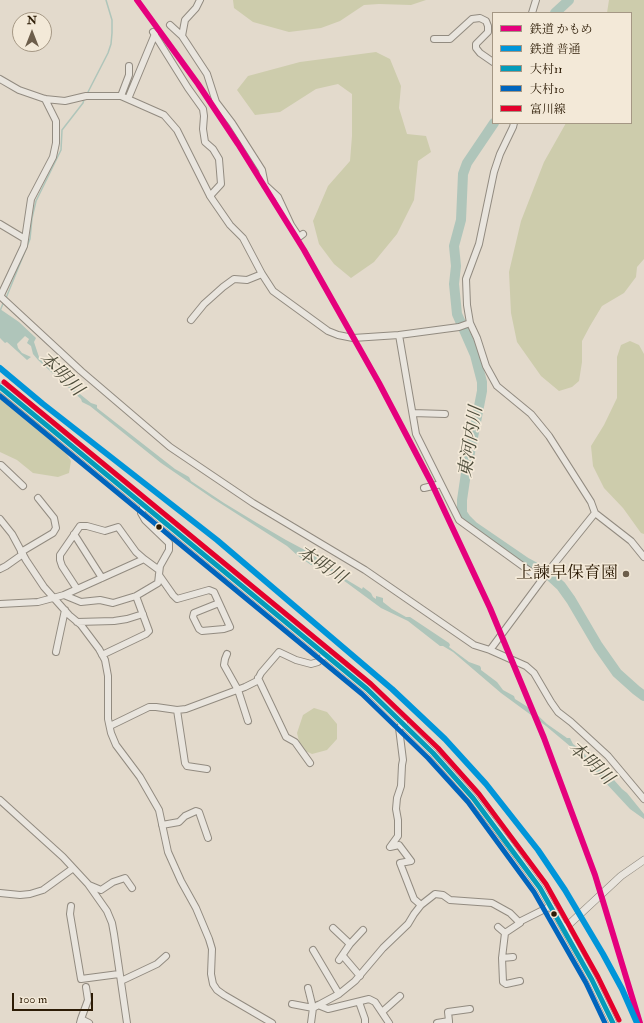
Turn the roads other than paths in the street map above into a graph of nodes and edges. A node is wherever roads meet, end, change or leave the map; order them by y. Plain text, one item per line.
1 (200, 0) edge
2 (536, 0) edge
3 (532, 12) edge
4 (170, 25) dead end
5 (182, 36) junction
6 (434, 39) dead end
7 (492, 61) edge
8 (129, 66) dead end
9 (0, 79) edge
10 (121, 96) junction
11 (45, 99) junction
12 (128, 99) junction
13 (514, 124) edge
14 (210, 196) junction
15 (0, 224) edge
16 (303, 234) dead end
17 (25, 239) junction
18 (262, 274) junction
19 (1, 297) edge
20 (191, 320) dead end
21 (469, 324) junction
22 (399, 334) junction
23 (0, 387) edge
24 (413, 413) junction
25 (445, 414) dead end
26 (0, 466) edge
27 (441, 484) junction
28 (23, 486) dead end
29 (424, 488) dead end
30 (38, 498) dead end
31 (144, 506) junction
32 (595, 513) junction
33 (0, 519) edge
34 (74, 534) junction
35 (22, 553) junction
36 (644, 557) edge
37 (144, 559) junction
38 (0, 569) edge
39 (159, 573) junction
40 (102, 578) junction
41 (544, 578) junction
42 (77, 589) junction
43 (64, 595) junction
44 (136, 596) junction
45 (54, 599) junction
46 (219, 602) junction
47 (0, 604) edge
48 (65, 610) junction
49 (143, 614) junction
50 (78, 622) junction
51 (490, 650) junction
52 (56, 652) dead end
53 (227, 654) dead end
54 (326, 654) junction
55 (102, 655) junction
56 (258, 678) junction
57 (238, 690) junction
58 (177, 710) junction
59 (248, 721) dead end
60 (404, 723) junction
61 (110, 726) junction
62 (310, 763) dead end
63 (207, 769) dead end
64 (644, 799) edge
65 (0, 800) edge
66 (162, 825) junction
67 (208, 838) dead end
68 (641, 861) edge
69 (72, 868) junction
70 (89, 885) junction
71 (132, 888) dead end
72 (0, 894) edge
73 (492, 903) junction
74 (421, 905) junction
75 (479, 905) dead end
76 (71, 906) dead end
77 (551, 906) junction
78 (520, 923) junction
79 (498, 927) dead end
80 (333, 928) dead end
81 (564, 929) junction
82 (363, 930) dead end
83 (505, 933) junction
84 (350, 944) junction
85 (313, 950) dead end
86 (166, 956) dead end
87 (513, 957) dead end
88 (502, 958) junction
89 (119, 974) junction
90 (360, 976) junction
91 (121, 981) junction
92 (520, 982) dead end
93 (86, 987) dead end
94 (308, 988) dead end
95 (339, 994) junction
96 (400, 996) dead end
97 (359, 1002) junction
98 (292, 1004) dead end
99 (315, 1006) junction
100 (470, 1009) dead end
101 (382, 1012) junction
102 (80, 1021) edge
103 (449, 1022) edge
104 (90, 1023) edge
105 (127, 1023) edge
106 (272, 1023) edge
107 (311, 1023) edge
108 (365, 1023) edge
109 (389, 1023) edge
110 (438, 1023) edge
111 (613, 1023) edge

1 - 5 street
2 - 3 street
4 - 5 street
5 - 16 street
6 - 7 street
8 - 10 street
9 - 11 street
10 - 11 street
10 - 12 street
11 - 17 street
12 - 14 street
12 - 14 street
13 - 21 street
14 - 18 street
15 - 17 street
17 - 19 street
18 - 20 street
18 - 22 street
19 - 51 street
21 - 22 street
21 - 32 street
22 - 24 street
23 - 31 street
24 - 25 street
24 - 27 street
26 - 28 street
27 - 29 street
27 - 41 street
30 - 35 street
31 - 39 street
31 - 54 street
32 - 36 street
32 - 41 street
33 - 35 street
34 - 37 street
34 - 40 street
34 - 42 street
35 - 38 street
35 - 45 street
37 - 39 street
37 - 40 street
39 - 44 street
39 - 46 street
40 - 42 street
41 - 51 street
42 - 43 street
43 - 44 street
43 - 45 street
44 - 49 street
45 - 47 street
45 - 48 street
46 - 46 street
48 - 50 street
48 - 52 street
49 - 50 street
49 - 55 street
50 - 55 street
51 - 64 street
53 - 57 street
54 - 56 street
54 - 60 street
55 - 61 street
56 - 57 street
56 - 62 street
57 - 58 street
57 - 59 street
58 - 61 street
58 - 63 street
60 - 74 street
60 - 77 street
61 - 66 street
65 - 69 street
66 - 67 street
66 - 106 street
68 - 81 street
69 - 70 street
69 - 72 street
70 - 71 street
70 - 89 street
73 - 74 street
73 - 75 street
73 - 78 street
74 - 90 street
76 - 89 street
77 - 78 street
77 - 81 street
78 - 83 street
79 - 83 street
80 - 84 street
81 - 111 street
82 - 84 street
83 - 88 street
84 - 90 street
85 - 95 street
86 - 91 street
87 - 88 street
88 - 92 street
89 - 91 street
90 - 95 street
91 - 105 street
93 - 102 street
94 - 99 street
95 - 99 street
96 - 101 street
97 - 99 street
97 - 101 street
97 - 108 street
98 - 99 street
99 - 107 street
100 - 103 street
101 - 109 street
102 - 104 street
103 - 110 street

